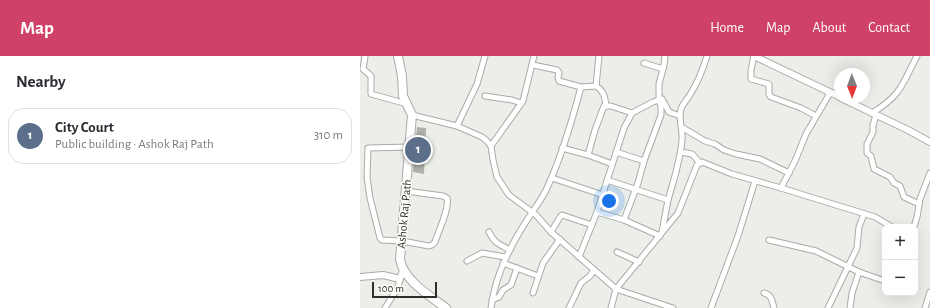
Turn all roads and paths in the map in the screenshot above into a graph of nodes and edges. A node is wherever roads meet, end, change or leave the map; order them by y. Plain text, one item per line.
1 (365, 56) edge
2 (398, 56) edge
3 (485, 56) edge
4 (534, 56) edge
5 (599, 56) edge
6 (665, 56) edge
7 (707, 56) edge
8 (754, 56) edge
9 (917, 56) edge
10 (644, 63) dead end
11 (533, 65) junction
12 (664, 69) junction
13 (362, 71) edge
14 (596, 86) junction
15 (581, 87) junction
16 (830, 93) junction
17 (659, 94) junction
18 (834, 95) edge
19 (485, 96) dead end
20 (659, 100) junction
21 (521, 103) junction
22 (407, 104) junction
23 (853, 104) edge
24 (606, 106) junction
25 (632, 113) junction
26 (874, 114) junction
27 (412, 115) junction
28 (680, 116) junction
29 (816, 116) junction
30 (457, 126) junction
31 (683, 128) junction
32 (930, 142) edge
33 (491, 146) junction
34 (410, 147) junction
35 (562, 148) junction
36 (616, 152) junction
37 (681, 152) junction
38 (367, 154) junction
39 (360, 155) edge
40 (588, 155) junction
41 (644, 161) junction
42 (700, 163) junction
43 (612, 164) junction
44 (789, 173) junction
45 (930, 173) edge
46 (552, 178) junction
47 (607, 180) junction
48 (755, 181) junction
49 (781, 188) junction
50 (635, 190) junction
51 (406, 191) junction
52 (603, 195) junction
53 (668, 200) junction
54 (919, 204) junction
55 (532, 212) junction
56 (598, 212) junction
57 (864, 214) junction
58 (624, 220) junction
59 (888, 224) edge
60 (915, 224) edge
61 (592, 225) junction
62 (489, 232) dead end
63 (551, 232) junction
64 (661, 234) junction
65 (560, 239) junction
66 (769, 240) dead end
67 (402, 241) junction
68 (510, 250) junction
69 (617, 252) dead end
70 (579, 257) junction
71 (505, 258) junction
72 (467, 261) dead end
73 (639, 262) junction
74 (503, 263) junction
75 (848, 266) junction
76 (517, 268) junction
77 (403, 270) junction
78 (594, 270) junction
79 (859, 272) junction
80 (538, 276) junction
81 (360, 277) edge
82 (400, 279) junction
83 (882, 280) edge
84 (616, 289) junction
85 (930, 292) edge
86 (764, 293) dead end
87 (533, 294) dead end
88 (492, 300) junction
89 (385, 308) edge
90 (446, 308) edge
91 (491, 308) edge
92 (569, 308) edge
93 (610, 308) edge
94 (673, 308) edge
95 (711, 308) edge
96 (774, 308) edge
97 (828, 308) edge
98 (850, 308) edge
99 (924, 308) edge

1 - 13 street
2 - 22 main road, Ashok Raj Path
3 - 30 street
4 - 11 street
5 - 14 street
6 - 12 street
7 - 28 street
8 - 16 street
8 - 29 street
9 - 26 street
10 - 12 street
11 - 15 street
11 - 21 street
12 - 17 street
13 - 22 street
14 - 15 street
14 - 24 street
15 - 35 street
16 - 18 street
16 - 29 street
17 - 20 street
17 - 28 street
19 - 21 street
20 - 25 street
20 - 41 street
21 - 33 street
22 - 27 main road, Ashok Raj Path
23 - 26 street
24 - 25 street
24 - 40 street
25 - 36 street
26 - 32 street
26 - 54 street
27 - 30 street
27 - 34 main road, Ashok Raj Path
28 - 31 street
29 - 44 street
30 - 33 street
31 - 37 street
31 - 44 street
33 - 55 street
34 - 38 street
34 - 51 main road, Ashok Raj Path
35 - 40 street
35 - 46 street
36 - 41 street
36 - 43 street
37 - 42 street
37 - 53 street
38 - 39 street
38 - 67 street
40 - 43 street
41 - 50 street
42 - 48 street
42 - 64 street
43 - 47 street
44 - 49 street
45 - 54 street
46 - 52 street
46 - 55 street
47 - 50 street
47 - 52 street
48 - 49 street
48 - 95 street
49 - 57 street
50 - 53 street
50 - 58 street
51 - 67 main road, Ashok Raj Path
51 - 67 street
52 - 56 street
53 - 64 street
54 - 60 street
55 - 63 street
55 - 68 street
56 - 58 street
56 - 61 street
57 - 59 street
57 - 75 street
58 - 64 street
61 - 63 street
61 - 70 street
62 - 68 street
63 - 65 street
64 - 73 street
65 - 70 street
65 - 80 street
66 - 75 street
67 - 77 main road, Ashok Raj Path
68 - 71 street
69 - 73 street
70 - 78 street
71 - 72 street
71 - 74 street
73 - 84 street
74 - 76 street
74 - 88 street
75 - 79 street
75 - 97 street
76 - 80 street
76 - 88 street
77 - 82 street
77 - 90 main road
78 - 84 street
78 - 92 street
79 - 83 street
79 - 98 street
80 - 87 street
81 - 82 street
82 - 89 street
84 - 93 street
84 - 94 street
85 - 99 street
86 - 96 street
88 - 91 street

